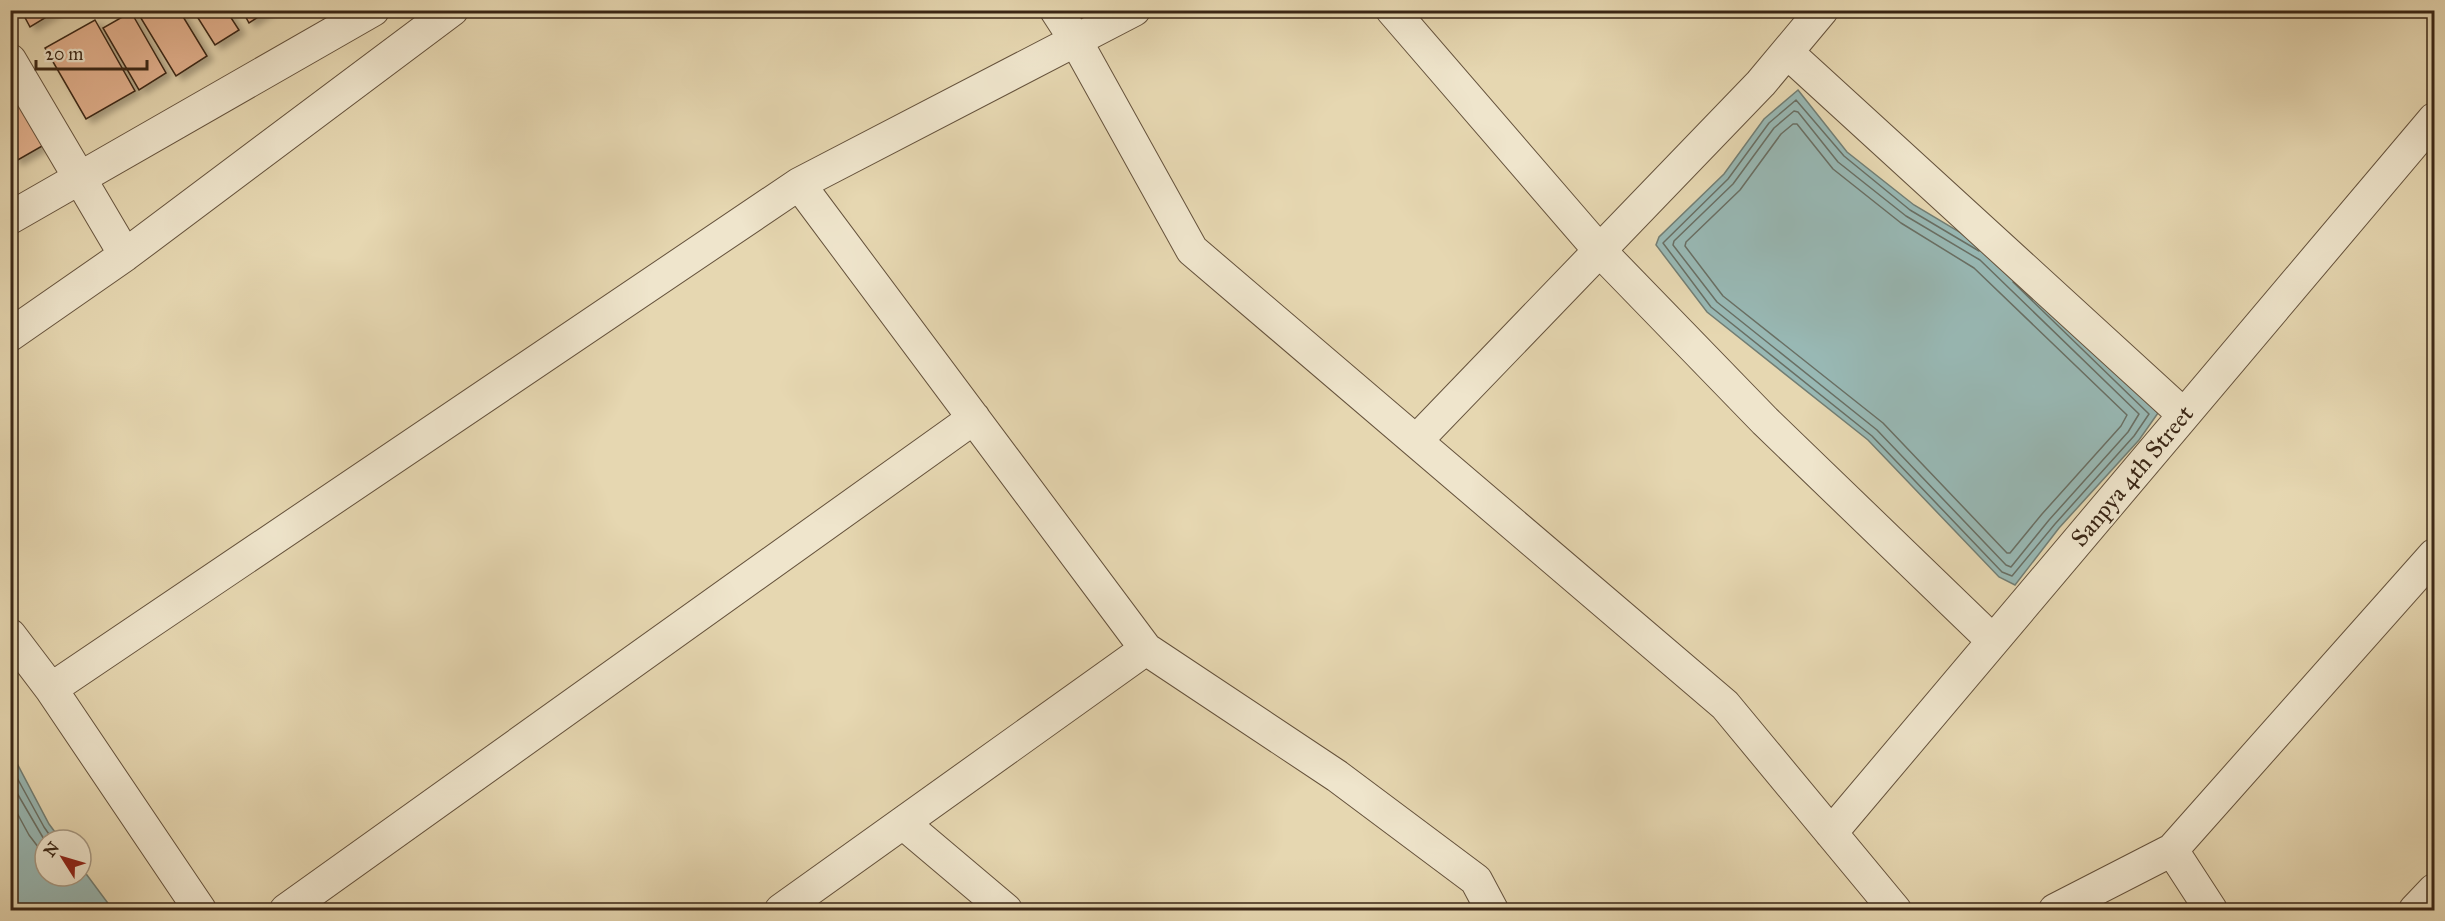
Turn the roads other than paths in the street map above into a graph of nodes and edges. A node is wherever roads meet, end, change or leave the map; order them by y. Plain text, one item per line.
1 (373, 10) edge
2 (452, 10) edge
3 (1056, 10) edge
4 (1134, 10) edge
5 (1392, 10) edge
6 (1822, 10) edge
7 (1076, 41) junction
8 (1788, 52) junction
9 (10, 60) edge
10 (2434, 119) edge
11 (80, 178) junction
12 (799, 184) junction
13 (10, 218) edge
14 (1600, 251) junction
15 (125, 255) junction
16 (10, 335) edge
17 (2184, 415) junction
18 (974, 418) junction
19 (1416, 441) junction
20 (2434, 555) edge
21 (10, 635) edge
22 (1993, 640) junction
23 (1146, 649) junction
24 (51, 689) junction
25 (903, 823) junction
26 (1831, 833) junction
27 (2172, 850) junction
28 (2434, 890) edge
29 (200, 910) edge
30 (286, 910) edge
31 (781, 910) edge
32 (1006, 910) edge
33 (1491, 910) edge
34 (1895, 910) edge
35 (2055, 910) edge
36 (2211, 910) edge
37 (2415, 910) edge

1 - 11 street
2 - 15 street
3 - 7 street
4 - 7 street
5 - 14 street
6 - 8 street
7 - 12 street
7 - 19 street
8 - 14 street
8 - 17 street
9 - 11 street
10 - 17 street, Sanpya 4th Street
11 - 13 street
11 - 15 street
12 - 18 street
12 - 24 street
14 - 19 street
14 - 22 street
15 - 16 street
17 - 22 street, Sanpya 4th Street
18 - 23 street
18 - 30 street
19 - 26 street
20 - 27 street
21 - 24 street
22 - 26 street, Sanpya 4th Street
23 - 25 street
23 - 33 street
24 - 29 street
25 - 31 street
25 - 32 street
26 - 34 street
27 - 35 street
27 - 36 street
28 - 37 street

